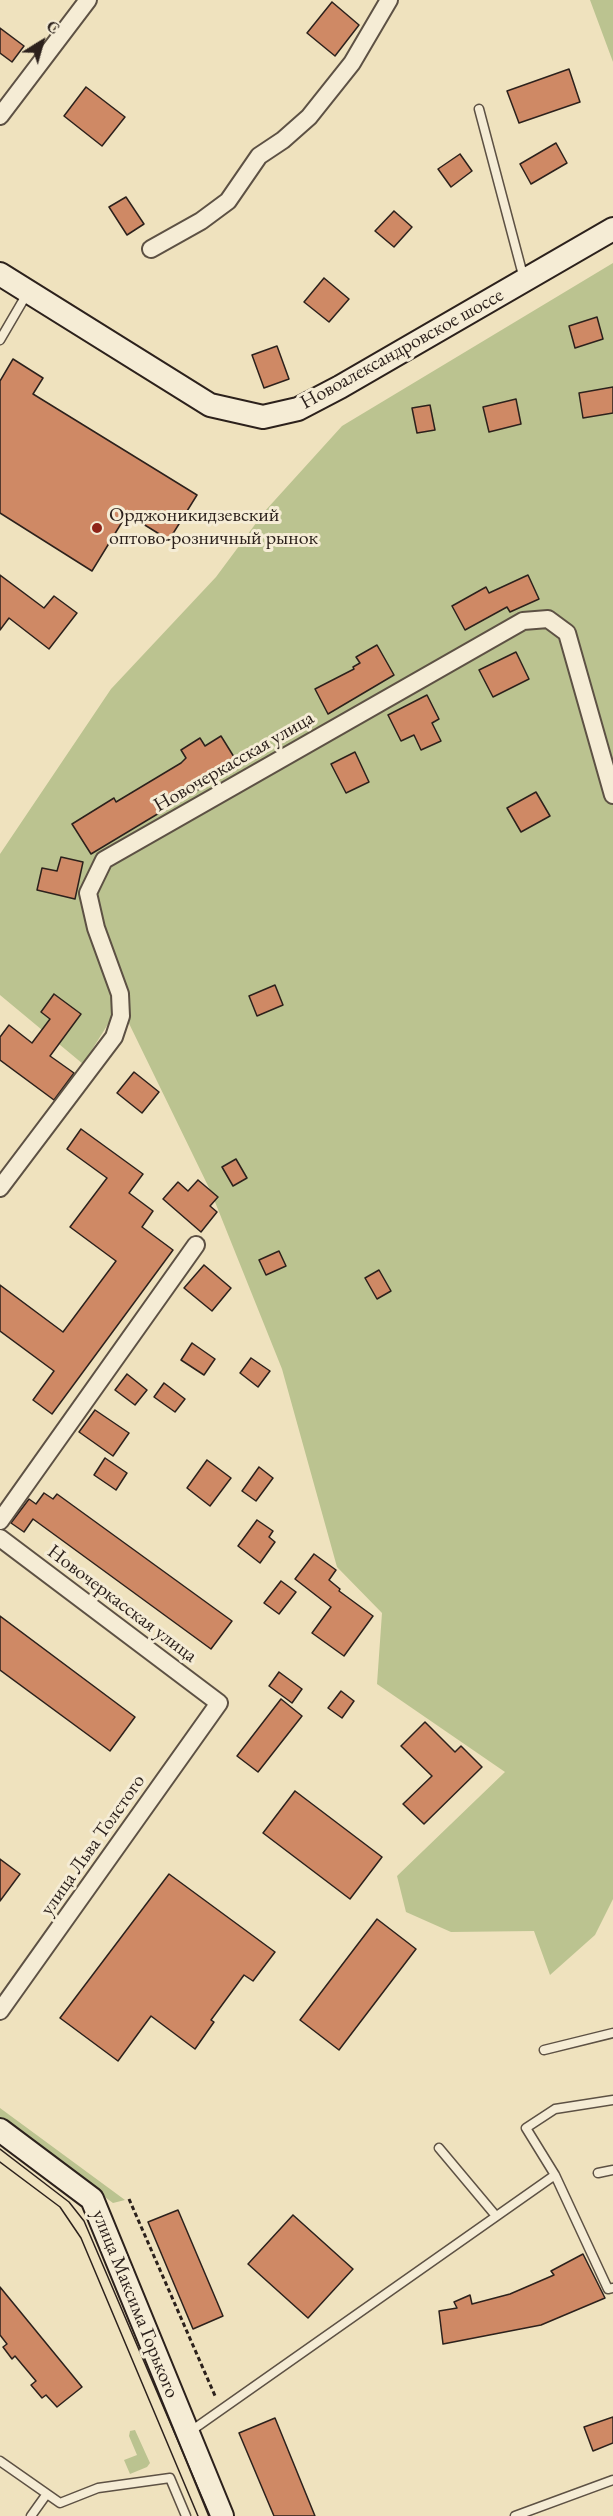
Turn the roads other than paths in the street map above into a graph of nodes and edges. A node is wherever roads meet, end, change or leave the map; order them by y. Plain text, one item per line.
1 (88, 0) edge
2 (389, 0) edge
3 (479, 109) dead end
4 (0, 116) edge
5 (613, 229) edge
6 (151, 249) dead end
7 (0, 274) edge
8 (524, 279) junction
9 (28, 291) junction
10 (0, 340) edge
11 (613, 795) edge
12 (0, 1188) edge
13 (196, 1245) dead end
14 (0, 1521) edge
15 (0, 1539) edge
16 (219, 1703) joint
17 (0, 2011) edge
18 (613, 2033) edge
19 (544, 2050) dead end
20 (613, 2100) edge
21 (0, 2130) edge
22 (440, 2148) dead end
23 (613, 2170) edge
24 (598, 2174) dead end
25 (555, 2175) junction
26 (496, 2216) junction
27 (613, 2288) edge
28 (188, 2434) junction
29 (0, 2461) edge
30 (613, 2480) edge
31 (46, 2495) junction
32 (31, 2516) edge
33 (186, 2516) edge
34 (222, 2516) edge
35 (515, 2516) edge

1 - 4 street
2 - 6 street
3 - 8 lane
5 - 8 main road, Новоалександровское шоссе
7 - 9 main road, Новоалександровское шоссе
8 - 9 main road, Новоалександровское шоссе
9 - 10 lane
11 - 12 street, Новочеркасская улица
13 - 14 street
15 - 16 street, Новочеркасская улица
16 - 17 street, улица Льва Толстого
18 - 19 lane
20 - 25 lane
21 - 28 main road, улица Максима Горького
22 - 26 lane
23 - 24 lane
25 - 26 lane
25 - 27 lane
26 - 28 lane
28 - 34 main road, улица Максима Горького
29 - 31 lane
30 - 35 lane
31 - 32 lane
31 - 33 lane

